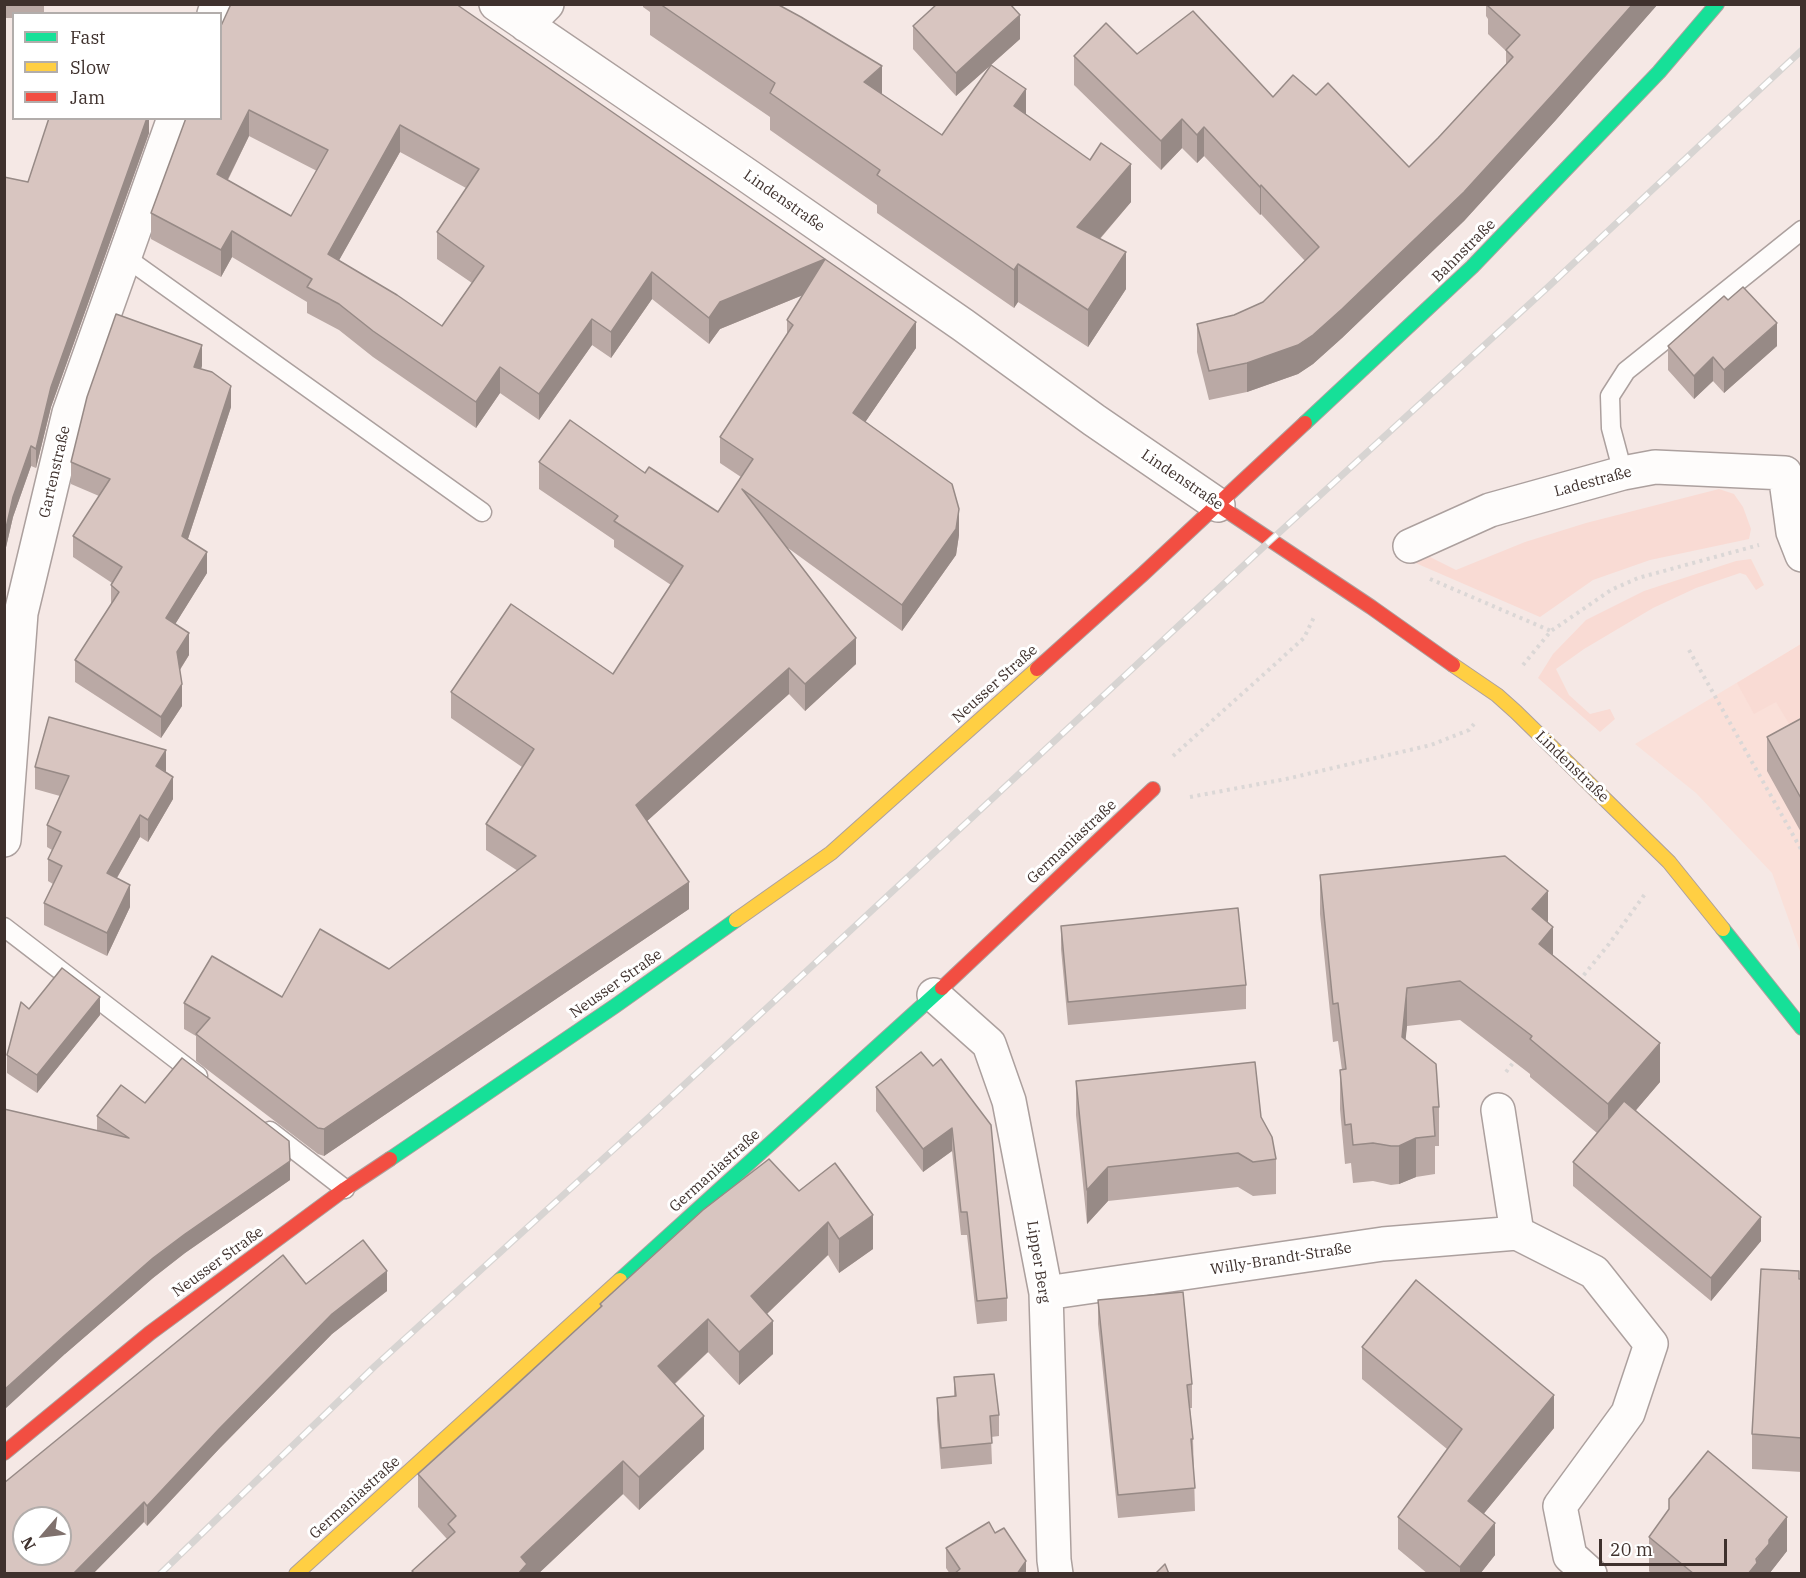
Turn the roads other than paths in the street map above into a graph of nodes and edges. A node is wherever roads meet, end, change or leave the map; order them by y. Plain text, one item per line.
1 (496, 4) edge
2 (1717, 4) edge
3 (537, 15) edge
4 (173, 120) edge
5 (1802, 230) edge
6 (125, 257) junction
7 (1793, 466) edge
8 (1623, 473) junction
9 (1218, 505) junction
10 (482, 512) dead end
11 (1410, 546) dead end
12 (1802, 555) edge
13 (1152, 789) road end
14 (5, 835) edge
15 (4, 840) edge
16 (4, 927) edge
17 (933, 995) junction
18 (1802, 1028) edge
19 (212, 1087) edge
20 (1498, 1110) road end
21 (260, 1123) edge
22 (345, 1189) junction
23 (1517, 1233) junction
24 (1046, 1293) junction
25 (4, 1454) edge
26 (1052, 1569) edge
27 (297, 1574) edge
28 (1590, 1574) edge

1 - 3 street, Lindenstraße
2 - 9 street, Bahnstraße
3 - 9 street, Lindenstraße
4 - 6 street, Gartenstraße
5 - 8 lane
6 - 10 lane
6 - 14 street, Gartenstraße
7 - 8 street, Ladestraße
7 - 12 street
8 - 11 street, Ladestraße
9 - 18 street, Lindenstraße
9 - 22 street, Neusser Straße
13 - 17 street, Germaniastraße
14 - 15 street, Gartenstraße
16 - 19 lane
17 - 24 street, Lipper Berg
17 - 27 street, Germaniastraße
20 - 23 street
21 - 22 lane
22 - 25 street, Neusser Straße
23 - 24 street, Willy-Brandt-Straße
23 - 28 street
24 - 26 street, Lipper Berg

